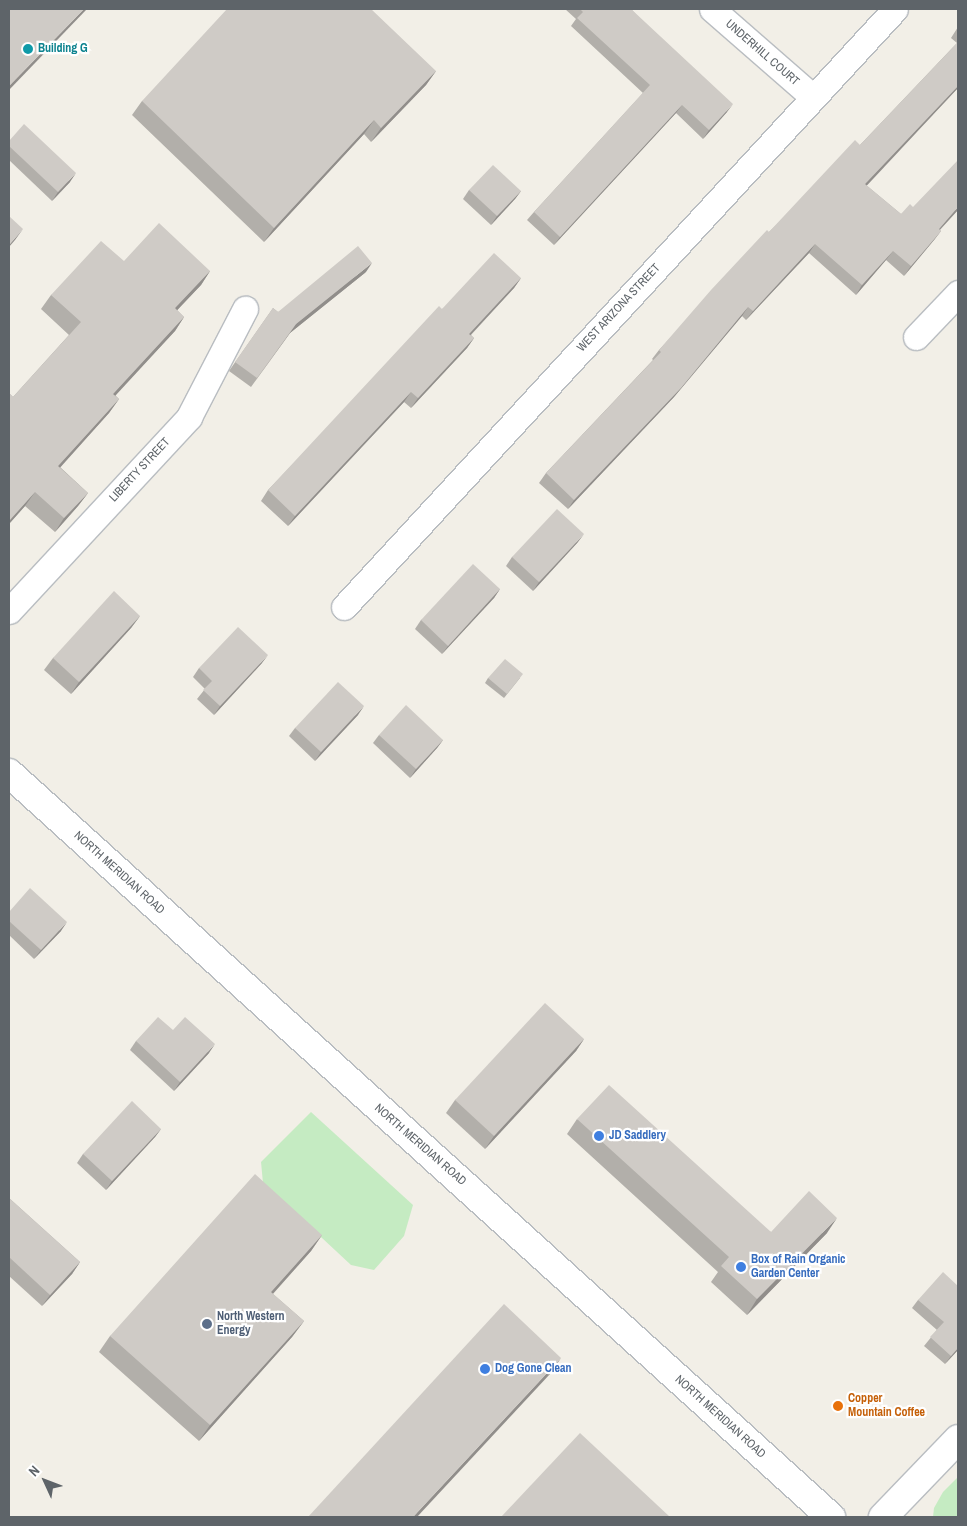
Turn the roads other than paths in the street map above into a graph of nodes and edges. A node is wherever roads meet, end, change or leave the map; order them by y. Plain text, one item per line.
1 (712, 9) edge
2 (894, 9) edge
3 (812, 97) junction
4 (958, 293) edge
5 (245, 309) dead end
6 (916, 337) dead end
7 (344, 607) dead end
8 (9, 612) edge
9 (9, 773) edge
10 (958, 1439) edge
11 (831, 1517) edge
12 (883, 1517) edge

1 - 3 street, UNDERHILL COURT
2 - 3 street, WEST ARIZONA STREET
3 - 7 street, WEST ARIZONA STREET
4 - 6 street
5 - 8 street, LIBERTY STREET
9 - 11 main road, NORTH MERIDIAN ROAD
10 - 12 main road

